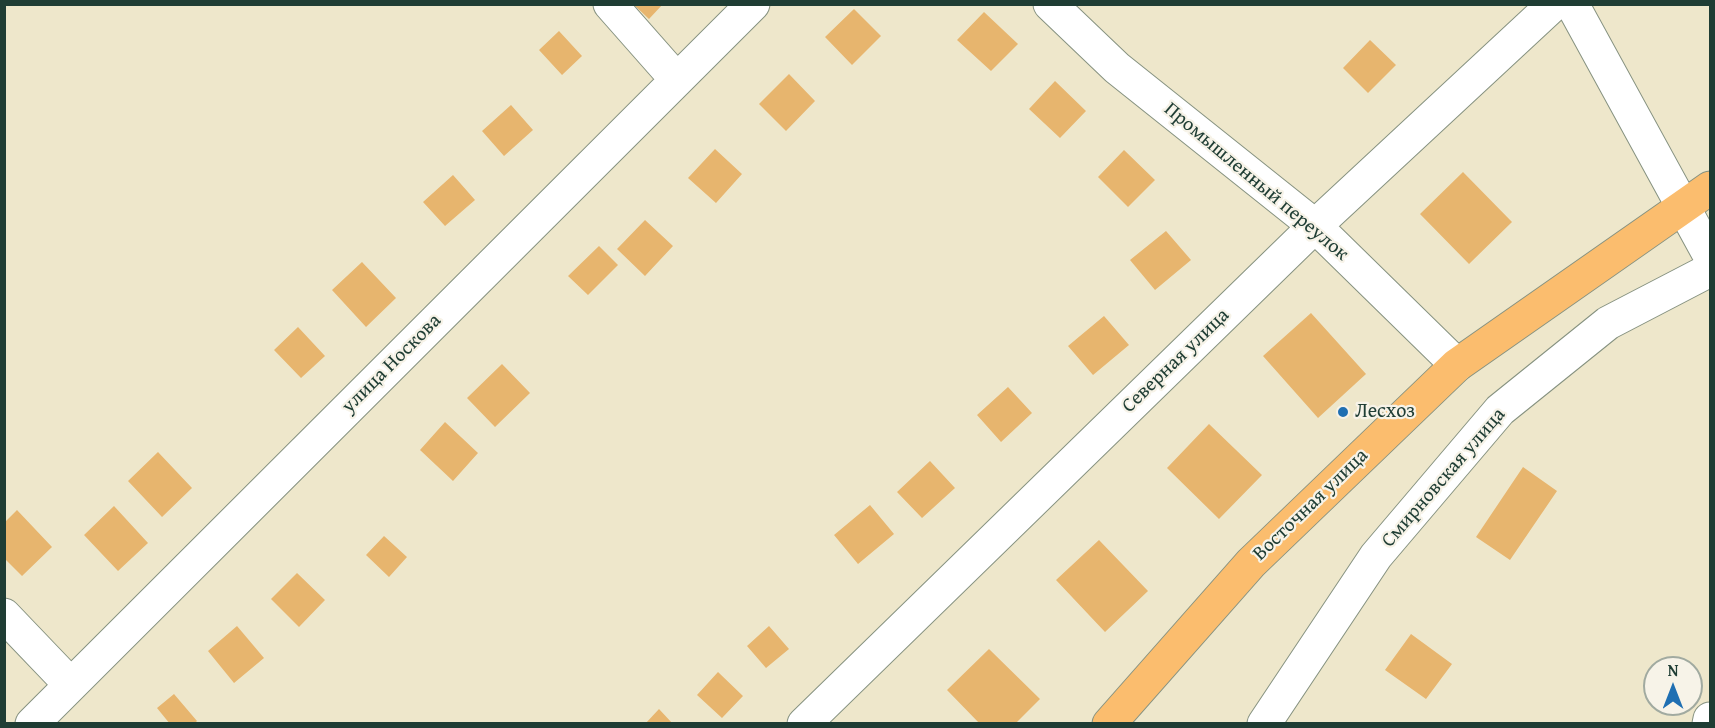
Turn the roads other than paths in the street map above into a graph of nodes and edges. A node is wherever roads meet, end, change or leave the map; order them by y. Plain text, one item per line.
1 (610, 4) edge
2 (753, 4) edge
3 (1050, 4) edge
4 (1554, 4) edge
5 (1572, 4) edge
6 (677, 80) junction
7 (1710, 188) edge
8 (1696, 212) edge
9 (1315, 226) junction
10 (1710, 256) edge
11 (1710, 270) edge
12 (1457, 365) junction
13 (4, 615) edge
14 (70, 684) junction
15 (32, 723) edge
16 (804, 723) edge
17 (1109, 723) edge
18 (1264, 723) edge

1 - 6 street
2 - 6 street, улица Носкова
3 - 9 street, Промышленный переулок
4 - 9 street, Северная улица
5 - 8 street
6 - 14 street, улица Носкова
7 - 8 main road, Восточная улица
8 - 10 street
8 - 12 main road, Восточная улица
9 - 12 street, Промышленный переулок
9 - 16 street, Северная улица
11 - 18 street, Смирновская улица
12 - 17 main road, Восточная улица
13 - 14 street
14 - 15 street, улица Носкова

